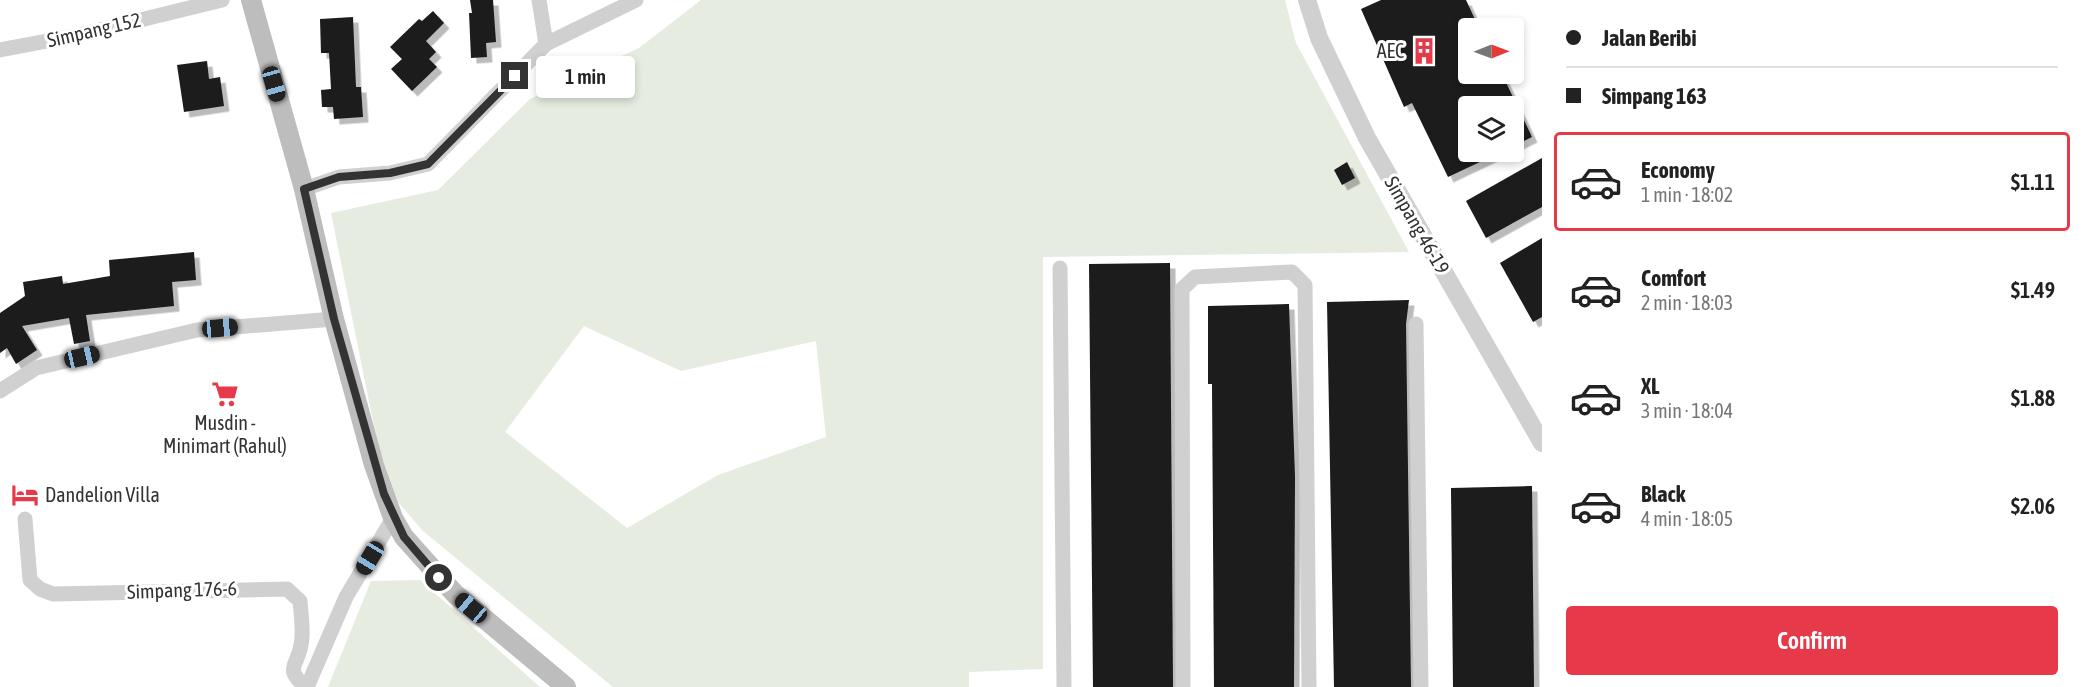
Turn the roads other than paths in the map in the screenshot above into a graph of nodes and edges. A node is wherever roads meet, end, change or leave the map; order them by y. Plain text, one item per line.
1 (222, 0) edge
2 (251, 0) edge
3 (539, 0) edge
4 (636, 0) edge
5 (1307, 0) edge
6 (546, 44) junction
7 (0, 50) edge
8 (304, 189) junction
9 (1060, 268) dead end
10 (334, 319) junction
11 (1416, 324) dead end
12 (0, 391) edge
13 (1542, 443) edge
14 (25, 519) dead end
15 (393, 519) junction
16 (307, 687) edge
17 (566, 687) edge
18 (1064, 687) edge
19 (1183, 687) edge
20 (1309, 687) edge
21 (1421, 687) edge

1 - 7 street, Simpang 152
2 - 8 main road
3 - 6 street
4 - 6 street
5 - 13 street, Simpang 46-19
6 - 8 street
8 - 10 main road
9 - 18 street
10 - 12 street
10 - 15 main road
11 - 21 street
14 - 16 street, Simpang 176-6
15 - 16 street
15 - 17 main road
19 - 20 street

